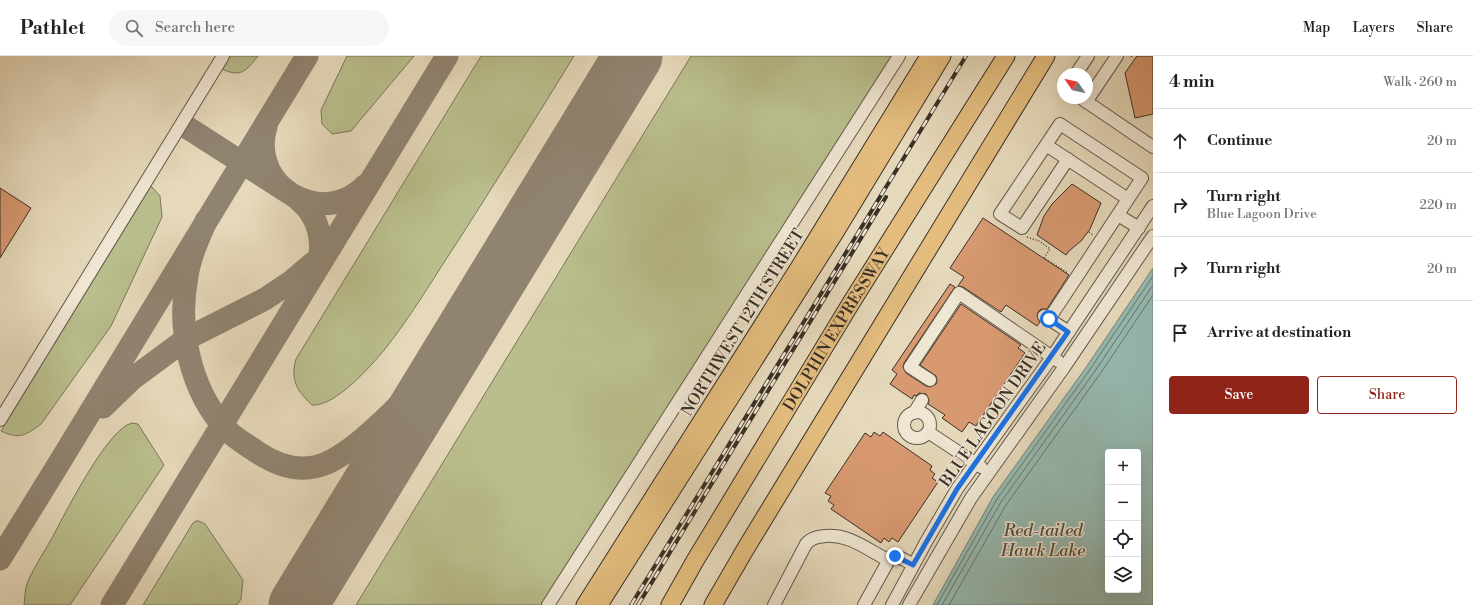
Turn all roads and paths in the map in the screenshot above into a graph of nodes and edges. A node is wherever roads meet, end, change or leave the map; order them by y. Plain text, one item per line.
1 (223, 56) edge
2 (899, 56) edge
3 (928, 56) edge
4 (943, 56) edge
5 (1006, 56) edge
6 (1046, 56) edge
7 (1088, 56) edge
8 (1117, 56) edge
9 (1131, 56) edge
10 (1133, 58) dead end
11 (1080, 68) edge
12 (1093, 88) edge
13 (1090, 104) edge
14 (1046, 145) junction
15 (1153, 147) edge
16 (1068, 159) junction
17 (1128, 199) junction
18 (1153, 206) edge
19 (1118, 215) junction
20 (1022, 228) junction
21 (1138, 228) junction
22 (1153, 236) edge
23 (1076, 278) junction
24 (1068, 332) junction
25 (1052, 357) junction
26 (1065, 366) junction
27 (930, 380) dead end
28 (922, 400) dead end
29 (914, 412) junction
30 (0, 420) edge
31 (928, 432) junction
32 (975, 463) junction
33 (989, 472) junction
34 (888, 560) junction
35 (913, 565) junction
36 (548, 605) edge
37 (584, 605) edge
38 (600, 605) edge
39 (670, 605) edge
40 (713, 605) edge
41 (774, 605) edge
42 (864, 605) edge
43 (892, 605) edge
44 (909, 605) edge

1 - 30 street
2 - 36 street
3 - 37 main road, NORTHWEST 12TH STREET
4 - 38 main road, NORTHWEST 12TH STREET
5 - 39 highway, DOLPHIN EXPRESSWAY
6 - 40 highway
7 - 11 street
8 - 12 street
9 - 10 path
13 - 15 street
14 - 16 street
14 - 17 street
14 - 20 street
16 - 17 street
16 - 20 street
17 - 19 street
18 - 21 street, BLUE LAGOON DRIVE
19 - 21 street
19 - 23 street
20 - 23 path
21 - 24 street, BLUE LAGOON DRIVE
22 - 26 street, BLUE LAGOON DRIVE
23 - 24 street
24 - 25 street, BLUE LAGOON DRIVE
25 - 26 street
25 - 27 street
25 - 32 street, BLUE LAGOON DRIVE
26 - 33 street, BLUE LAGOON DRIVE
28 - 29 street
29 - 31 street
29 - 31 street
31 - 32 street
32 - 33 street
32 - 35 street, BLUE LAGOON DRIVE
33 - 44 street, BLUE LAGOON DRIVE
34 - 35 street
34 - 41 street
34 - 42 street
35 - 43 street, BLUE LAGOON DRIVE

